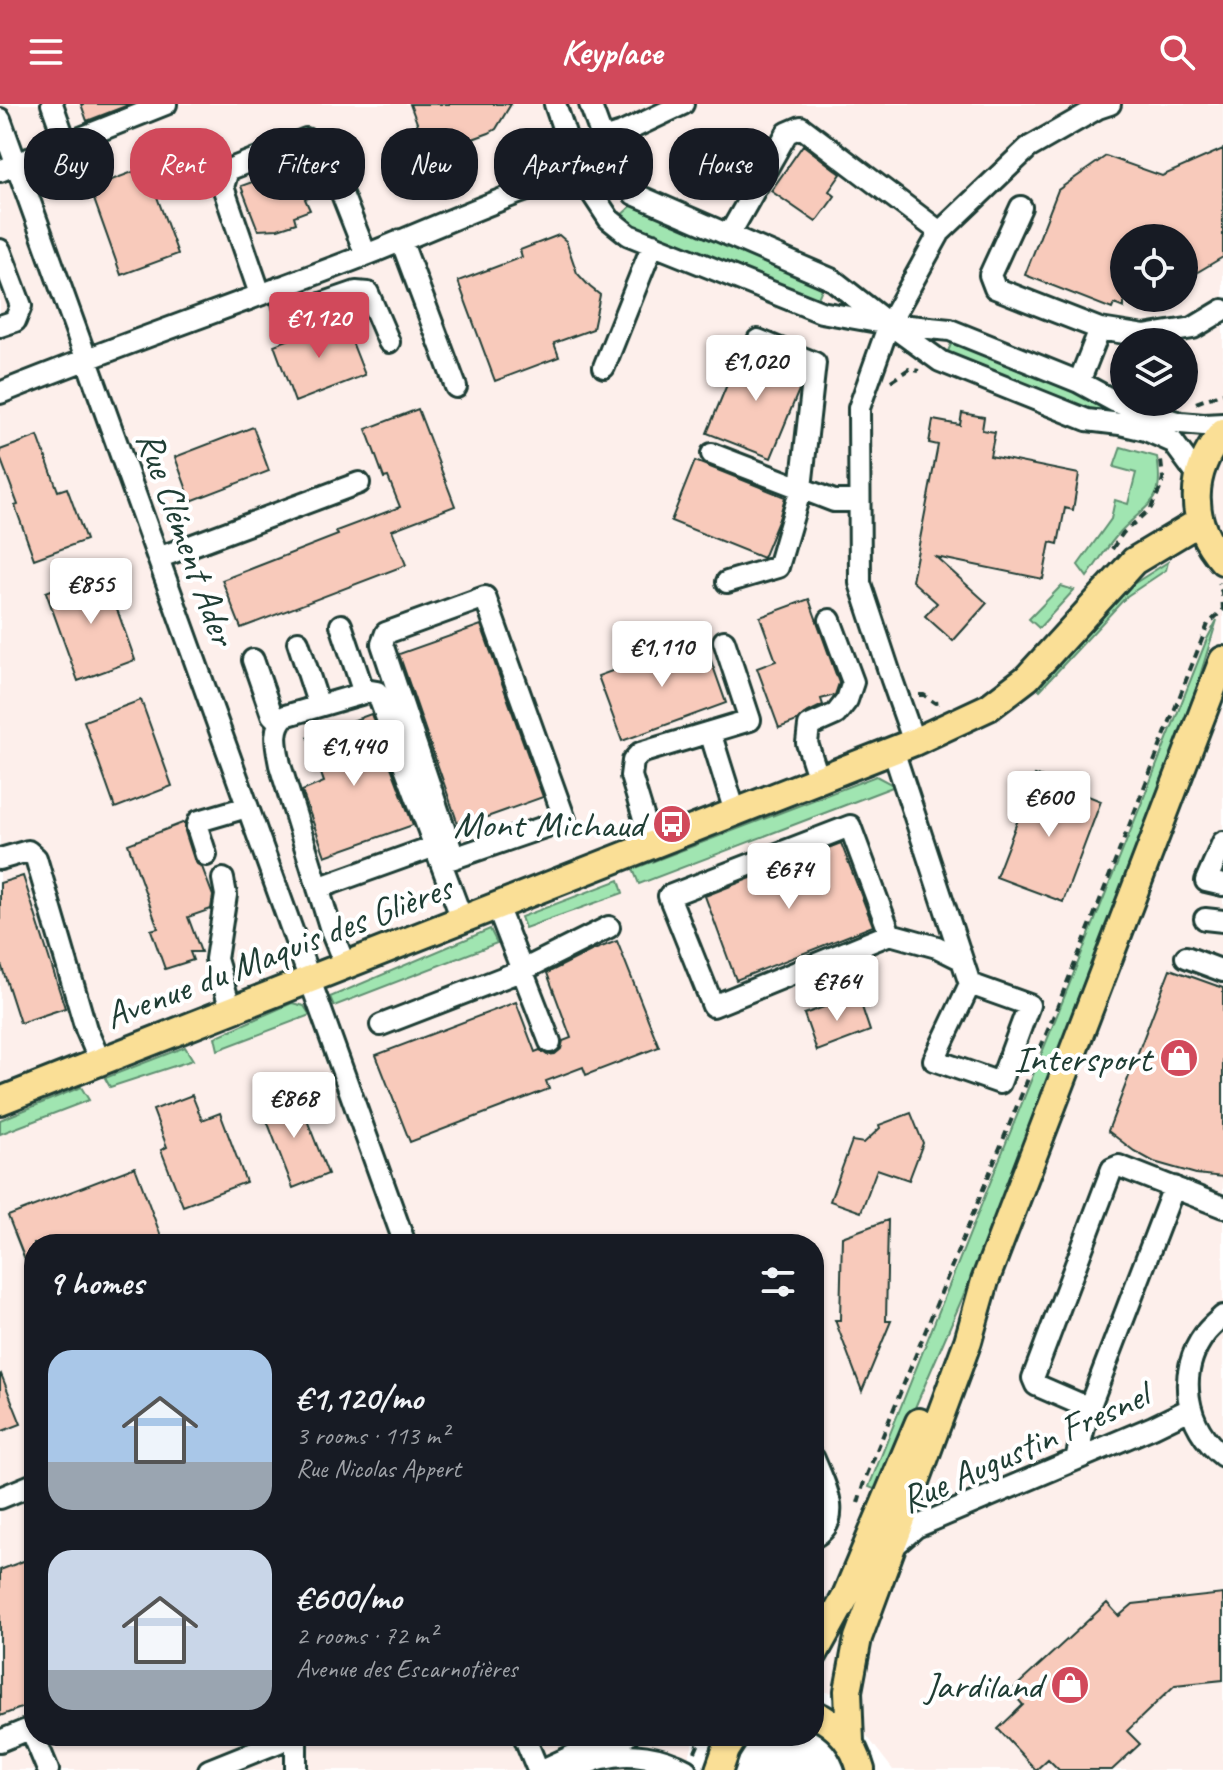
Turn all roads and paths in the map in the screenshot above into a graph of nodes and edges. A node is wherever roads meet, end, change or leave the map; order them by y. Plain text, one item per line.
1 (52, 104) edge
2 (166, 104) edge
3 (555, 104) edge
4 (590, 104) edge
5 (683, 104) edge
6 (1110, 104) edge
7 (0, 119) edge
8 (60, 128) edge
9 (106, 128) edge
10 (563, 128) edge
11 (599, 128) edge
12 (633, 128) edge
13 (8, 168) edge
14 (500, 200) edge
15 (596, 200) edge
16 (648, 200) edge
17 (1021, 207) dead end
18 (940, 232) junction
19 (729, 235) junction
20 (401, 240) junction
21 (653, 244) junction
22 (0, 250) edge
23 (366, 255) junction
24 (270, 290) junction
25 (1223, 310) edge
26 (889, 324) junction
27 (0, 326) edge
28 (1100, 329) junction
29 (758, 340) dead end
30 (389, 342) dead end
31 (86, 358) junction
32 (604, 367) dead end
33 (922, 372) dead end
34 (1079, 382) junction
35 (882, 386) dead end
36 (456, 387) dead end
37 (0, 393) edge
38 (1223, 424) edge
39 (1223, 432) edge
40 (712, 454) dead end
41 (1158, 454) dead end
42 (1198, 476) junction
43 (359, 483) dead end
44 (801, 488) junction
45 (859, 501) junction
46 (1199, 522) junction
47 (1109, 553) dead end
48 (158, 558) junction
49 (1218, 567) edge
50 (727, 582) dead end
51 (830, 620) dead end
52 (341, 625) dead end
53 (724, 641) dead end
54 (298, 642) dead end
55 (253, 660) dead end
56 (1223, 660) edge
57 (364, 693) junction
58 (917, 694) dead end
59 (948, 701) dead end
60 (319, 706) junction
61 (279, 722) junction
62 (710, 732) junction
63 (904, 746) junction
64 (819, 780) junction
65 (247, 807) junction
66 (735, 812) junction
67 (1223, 842) edge
68 (652, 845) junction
69 (206, 855) dead end
70 (443, 855) junction
71 (0, 859) edge
72 (223, 879) dead end
73 (1223, 885) edge
74 (318, 888) junction
75 (497, 906) junction
76 (462, 919) junction
77 (609, 927) dead end
78 (890, 934) junction
79 (1186, 957) dead end
80 (961, 959) junction
81 (345, 965) junction
82 (523, 970) junction
83 (1223, 971) edge
84 (309, 979) junction
85 (970, 984) junction
86 (231, 1010) junction
87 (381, 1025) dead end
88 (550, 1042) dead end
89 (100, 1061) junction
90 (0, 1101) edge
91 (1174, 1187) junction
92 (1223, 1207) edge
93 (401, 1234) edge
94 (985, 1281) junction
95 (1223, 1316) edge
96 (1089, 1408) junction
97 (1190, 1409) junction
98 (1223, 1456) edge
99 (1076, 1459) junction
100 (824, 1483) edge
101 (24, 1488) edge
102 (0, 1498) edge
103 (857, 1508) dead end
104 (824, 1528) edge
105 (889, 1551) junction
106 (824, 1636) edge
107 (824, 1720) edge
108 (24, 1731) edge
109 (0, 1741) edge
110 (850, 1742) junction
111 (39, 1746) edge
112 (270, 1746) edge
113 (295, 1746) edge
114 (529, 1746) edge
115 (594, 1746) edge
116 (729, 1746) edge
117 (48, 1770) edge
118 (209, 1770) edge
119 (296, 1770) edge
120 (540, 1770) edge
121 (573, 1770) edge
122 (686, 1770) edge
123 (719, 1770) edge
124 (861, 1770) edge

1 - 8 street
2 - 9 street
3 - 10 street
4 - 11 street
5 - 12 street
6 - 18 street
7 - 13 street, Rue Clément Ader
13 - 31 street, Rue Clément Ader
14 - 20 street
15 - 21 street
16 - 19 street
17 - 28 street
18 - 19 street
18 - 26 street
19 - 26 street
20 - 23 street
20 - 36 street
21 - 26 street
21 - 32 street
22 - 27 street
23 - 24 street
23 - 24 street
24 - 30 street
24 - 31 street
25 - 28 street
26 - 34 street
26 - 42 street
26 - 45 street
28 - 34 street
29 - 44 street
31 - 37 street
31 - 48 street, Rue Clément Ader
33 - 35 path
34 - 38 street
39 - 42 main road
40 - 44 street
41 - 47 path
42 - 46 main road
43 - 48 street
44 - 45 street
44 - 50 street
45 - 63 street
46 - 49 main road
46 - 63 main road, Avenue du Maquis des Glières
48 - 65 street, Rue Clément Ader
49 - 103 path
51 - 64 street
52 - 57 street
53 - 62 street
54 - 60 street
55 - 61 street
56 - 94 main road
57 - 60 street
57 - 70 street
58 - 59 path
60 - 61 street
61 - 74 street
62 - 66 street
62 - 68 street
63 - 64 main road, Avenue du Maquis des Glières
63 - 80 street
64 - 66 main road, Avenue du Maquis des Glières
65 - 69 street
65 - 84 street, Rue Clément Ader
66 - 68 main road, Avenue du Maquis des Glières
67 - 73 street
68 - 75 main road, Avenue du Maquis des Glières
70 - 70 street
70 - 74 street
70 - 76 street
71 - 89 street
72 - 86 street
74 - 81 street
75 - 76 main road, Avenue du Maquis des Glières
75 - 82 street
76 - 81 main road, Avenue du Maquis des Glières
77 - 82 street
78 - 78 street
78 - 80 street
79 - 83 street
80 - 85 street
81 - 84 main road, Avenue du Maquis des Glières
82 - 87 street
82 - 88 street
84 - 86 main road, Avenue du Maquis des Glières
84 - 93 street, Rue Clément Ader
85 - 85 street
86 - 89 main road, Avenue du Maquis des Glières
89 - 90 main road, Avenue du Maquis des Glières
91 - 92 street
91 - 96 street
91 - 96 street
94 - 105 main road
94 - 106 main road
95 - 97 street, Rue Augustin Fresnel
96 - 99 street
97 - 98 street, Rue Augustin Fresnel
97 - 99 street, Rue Augustin Fresnel
99 - 105 street, Rue Augustin Fresnel
100 - 104 street
101 - 102 street
105 - 110 main road
107 - 110 main road
108 - 109 street
110 - 124 main road
111 - 117 street
112 - 118 street
113 - 119 street
114 - 120 street
115 - 120 street
116 - 123 main road
121 - 122 street

